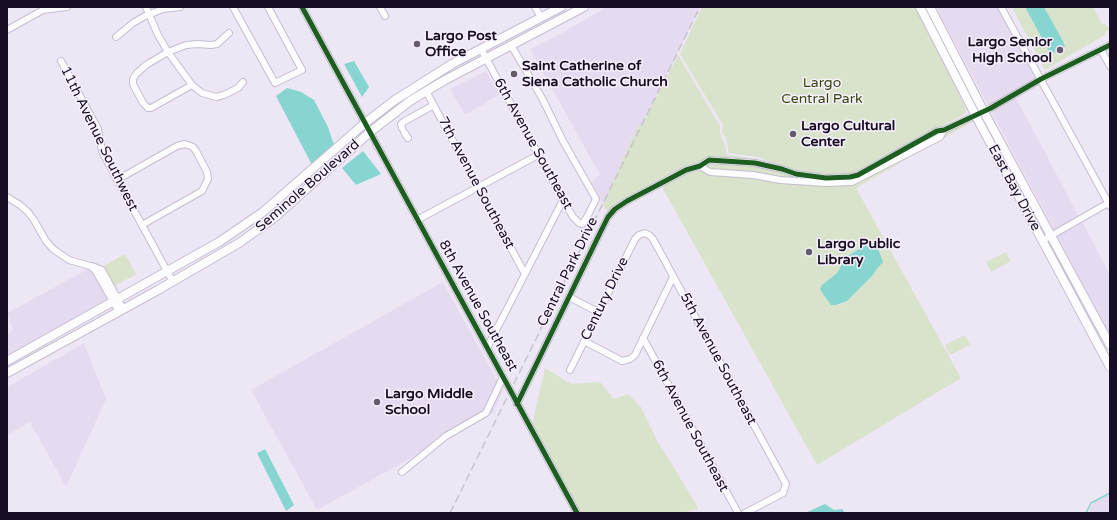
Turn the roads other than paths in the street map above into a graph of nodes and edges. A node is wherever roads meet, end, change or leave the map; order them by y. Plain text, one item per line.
1 (66, 7) edge
2 (146, 7) edge
3 (180, 7) edge
4 (233, 7) edge
5 (268, 7) edge
6 (302, 7) edge
7 (380, 7) edge
8 (535, 7) edge
9 (561, 7) edge
10 (584, 7) edge
11 (920, 7) edge
12 (930, 7) edge
13 (1002, 7) edge
14 (150, 14) junction
15 (385, 16) dead end
16 (541, 17) junction
17 (545, 27) junction
18 (7, 30) edge
19 (229, 33) dead end
20 (116, 37) dead end
21 (511, 45) junction
22 (1110, 45) edge
23 (481, 49) junction
24 (1101, 50) junction
25 (168, 52) junction
26 (486, 58) junction
27 (61, 61) dead end
28 (1110, 66) edge
29 (1041, 79) junction
30 (243, 82) dead end
31 (192, 85) junction
32 (426, 91) junction
33 (434, 105) junction
34 (984, 112) junction
35 (976, 115) junction
36 (365, 123) junction
37 (944, 130) junction
38 (370, 132) junction
39 (408, 138) dead end
40 (538, 155) junction
41 (700, 166) junction
42 (117, 180) junction
43 (478, 187) junction
44 (7, 197) edge
45 (563, 200) junction
46 (1109, 204) edge
47 (417, 220) junction
48 (142, 225) junction
49 (645, 233) joint
50 (1051, 235) junction
51 (1042, 240) junction
52 (168, 272) junction
53 (525, 274) junction
54 (673, 277) junction
55 (173, 282) junction
56 (569, 297) junction
57 (116, 300) junction
58 (121, 310) junction
59 (598, 312) junction
60 (643, 338) junction
61 (584, 341) junction
62 (1110, 345) edge
63 (487, 348) junction
64 (7, 361) edge
65 (1110, 367) edge
66 (570, 370) dead end
67 (7, 373) edge
68 (503, 377) junction
69 (517, 404) junction
70 (402, 472) dead end
71 (577, 513) edge
72 (738, 513) edge
73 (745, 513) edge

1 - 18 street
2 - 14 street
3 - 14 street
4 - 5 street
6 - 36 street, 8th Avenue Southeast
7 - 15 street
8 - 16 street
9 - 16 main road, Seminole Boulevard
10 - 17 main road, Seminole Boulevard
11 - 35 main road, East Bay Drive
12 - 34 main road, East Bay Drive
13 - 29 street
14 - 20 street
14 - 25 street
16 - 17 main road
16 - 23 main road, Seminole Boulevard
17 - 21 main road, Seminole Boulevard
19 - 25 street
21 - 26 main road, Seminole Boulevard
21 - 45 street, 6th Avenue Southeast
22 - 24 street, Central Park Drive
23 - 26 street, 6th Avenue Southeast
23 - 36 main road, Seminole Boulevard
24 - 28 street
24 - 29 street, Central Park Drive
25 - 31 street
25 - 31 street
26 - 32 main road, Seminole Boulevard
26 - 40 street, 6th Avenue Southeast
27 - 42 street, 11th Avenue Southwest
29 - 34 street, Central Park Drive
29 - 46 street
30 - 31 street
32 - 33 street, 7th Avenue Southeast
32 - 38 main road, Seminole Boulevard
33 - 39 street
33 - 43 street, 7th Avenue Southeast
34 - 35 street, Central Park Drive
34 - 50 main road, East Bay Drive
35 - 37 street, Central Park Drive
35 - 51 main road, East Bay Drive
36 - 38 street, 8th Avenue Southeast
36 - 52 main road, Seminole Boulevard
37 - 41 street, Central Park Drive
37 - 41 street, Central Park Drive
38 - 47 street, 8th Avenue Southeast
38 - 55 main road, Seminole Boulevard
40 - 43 street
40 - 45 street, 6th Avenue Southeast
41 - 56 street, Central Park Drive
42 - 48 street, 11th Avenue Southwest
42 - 48 street
43 - 47 street
43 - 53 street, 7th Avenue Southeast
44 - 57 street
45 - 53 street
46 - 50 street
47 - 63 street, 8th Avenue Southeast
48 - 52 street, 11th Avenue Southwest
49 - 54 street, 5th Avenue Southeast
49 - 59 street, Century Drive
50 - 51 street
50 - 62 main road, East Bay Drive
51 - 65 main road, East Bay Drive
52 - 55 street, 11th Avenue Southwest
52 - 57 main road, Seminole Boulevard
53 - 63 street
54 - 60 street
54 - 73 street, 5th Avenue Southeast
55 - 58 main road, Seminole Boulevard
56 - 59 street
56 - 69 street, Central Park Drive
57 - 58 street
57 - 64 main road, Seminole Boulevard
58 - 67 main road, Seminole Boulevard
59 - 61 street, Century Drive
60 - 61 street
60 - 72 street, 6th Avenue Southeast
61 - 66 street, Century Drive
63 - 68 street, 8th Avenue Southeast
68 - 69 street, 8th Avenue Southeast
68 - 70 street
69 - 71 street, 8th Avenue Southeast

